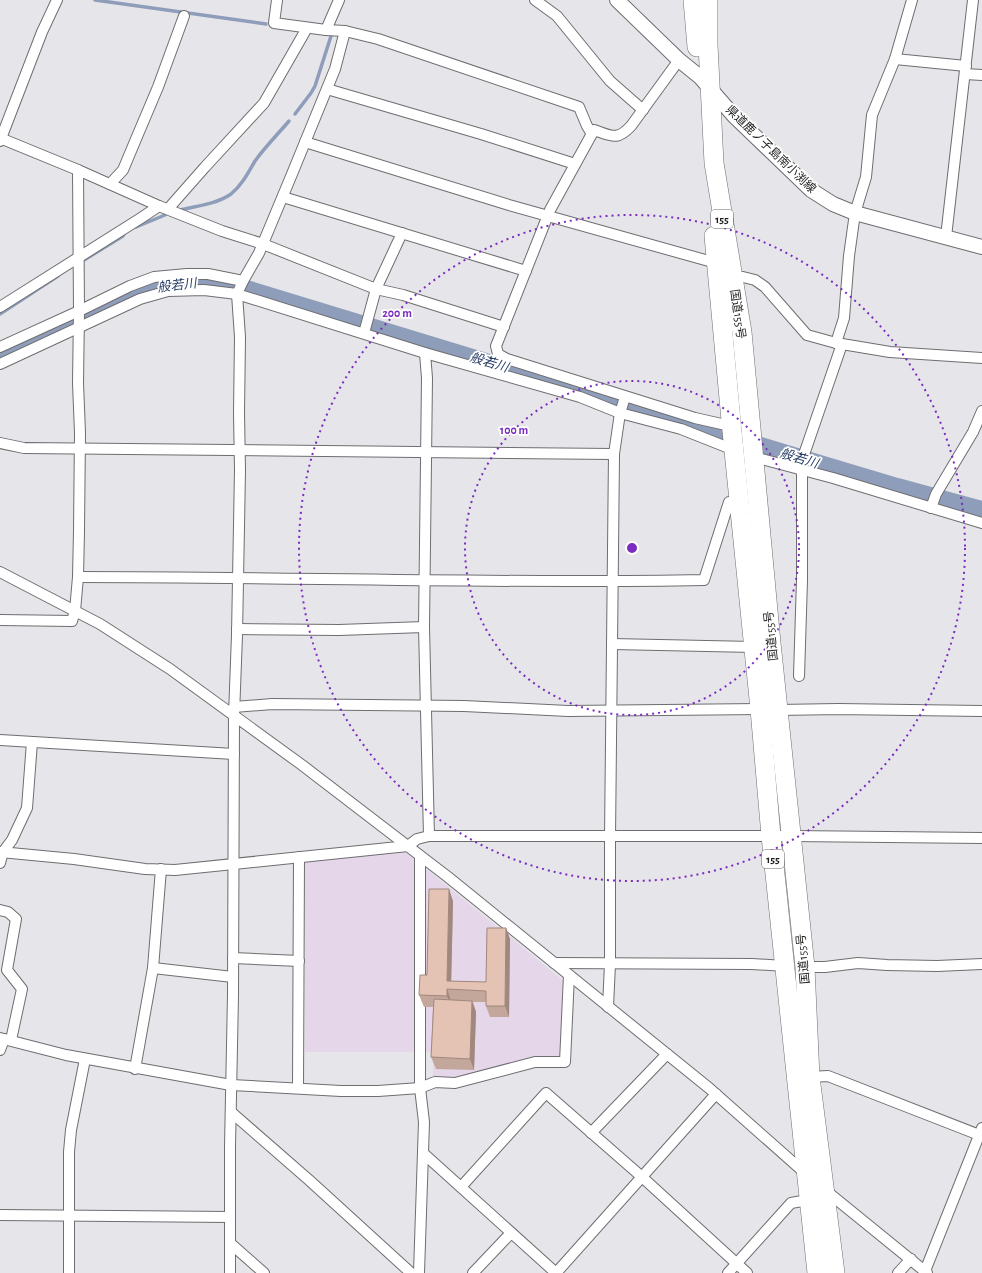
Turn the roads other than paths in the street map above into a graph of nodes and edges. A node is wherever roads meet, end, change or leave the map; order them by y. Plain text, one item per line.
1 (57, 0) edge
2 (278, 0) edge
3 (339, 0) edge
4 (617, 0) edge
5 (693, 0) edge
6 (708, 0) edge
7 (912, 0) edge
8 (539, 1) edge
9 (976, 5) edge
10 (184, 16) dead end
11 (307, 28) junction
12 (326, 30) junction
13 (345, 31) junction
14 (895, 58) junction
15 (679, 60) junction
16 (966, 70) junction
17 (982, 75) edge
18 (705, 83) junction
19 (327, 89) junction
20 (643, 110) junction
21 (592, 134) junction
22 (1, 139) edge
23 (305, 142) junction
24 (575, 164) junction
25 (78, 170) junction
26 (110, 184) junction
27 (282, 197) junction
28 (163, 208) junction
29 (855, 214) junction
30 (548, 216) junction
31 (402, 233) junction
32 (946, 237) junction
33 (262, 244) junction
34 (982, 247) edge
35 (78, 257) junction
36 (716, 263) junction
37 (526, 271) junction
38 (733, 277) junction
39 (240, 287) junction
40 (376, 289) junction
41 (0, 307) edge
42 (79, 313) junction
43 (78, 327) junction
44 (504, 327) junction
45 (365, 328) junction
46 (839, 343) junction
47 (0, 347) edge
48 (425, 353) junction
49 (982, 358) edge
50 (0, 364) edge
51 (625, 398) junction
52 (620, 411) junction
53 (982, 411) edge
54 (732, 438) junction
55 (0, 443) edge
56 (753, 444) junction
57 (80, 450) junction
58 (239, 450) junction
59 (427, 452) junction
60 (614, 454) junction
61 (801, 468) junction
62 (729, 502) dead end
63 (932, 507) junction
64 (982, 524) edge
65 (0, 572) edge
66 (78, 577) junction
67 (238, 577) junction
68 (425, 581) junction
69 (613, 582) junction
70 (75, 611) junction
71 (0, 620) edge
72 (424, 627) junction
73 (238, 629) junction
74 (612, 644) junction
75 (754, 647) junction
76 (799, 676) dead end
77 (425, 706) junction
78 (612, 710) junction
79 (769, 710) junction
80 (234, 711) junction
81 (982, 711) edge
82 (0, 740) edge
83 (32, 742) junction
84 (234, 754) junction
85 (429, 836) junction
86 (771, 836) junction
87 (792, 836) junction
88 (610, 837) junction
89 (982, 838) edge
90 (408, 846) junction
91 (2, 852) edge
92 (420, 856) junction
93 (299, 857) junction
94 (0, 863) edge
95 (234, 864) junction
96 (161, 869) junction
97 (0, 910) edge
98 (233, 958) junction
99 (299, 961) junction
100 (554, 963) junction
101 (610, 964) junction
102 (982, 964) edge
103 (785, 966) junction
104 (805, 967) junction
105 (153, 968) junction
106 (569, 975) junction
107 (233, 977) junction
108 (608, 1007) junction
109 (5, 1039) edge
110 (0, 1050) edge
111 (667, 1054) junction
112 (85, 1059) junction
113 (136, 1069) junction
114 (810, 1077) junction
115 (231, 1085) junction
116 (298, 1088) junction
117 (420, 1088) junction
118 (716, 1094) junction
119 (231, 1112) junction
120 (592, 1133) junction
121 (981, 1133) edge
122 (423, 1153) junction
123 (805, 1173) junction
124 (642, 1177) junction
125 (461, 1186) junction
126 (816, 1194) junction
127 (0, 1215) edge
128 (70, 1216) junction
129 (230, 1217) junction
130 (511, 1233) junction
131 (230, 1243) junction
132 (911, 1259) junction
133 (737, 1264) junction
134 (926, 1272) edge
135 (69, 1273) edge
136 (230, 1273) edge
137 (264, 1273) edge
138 (411, 1273) edge
139 (419, 1273) edge
140 (474, 1273) edge
141 (556, 1273) edge
142 (728, 1273) edge
143 (748, 1273) edge
144 (817, 1273) edge
145 (835, 1273) edge
146 (898, 1273) edge

1 - 22 street
2 - 11 street
3 - 12 street
4 - 15 main road, 県道鹿ノ子島南小渕線
5 - 18 highway, 国道155号 / 155
6 - 18 highway, 国道155号 / 155
7 - 14 street
8 - 20 street
9 - 16 street
10 - 26 street
11 - 12 street
11 - 28 street
12 - 13 street
13 - 19 street
13 - 21 street
14 - 16 street
14 - 29 street
15 - 18 main road, 県道鹿ノ子島南小渕線
15 - 20 street
16 - 17 street
16 - 32 street
18 - 29 main road, 県道鹿ノ子島南小渕線
18 - 36 highway, 国道155号 / 155
18 - 38 highway, 国道155号 / 155
19 - 23 street
19 - 24 street
20 - 21 street
21 - 24 street
22 - 25 street
23 - 27 street
23 - 30 street
24 - 30 street
25 - 26 street
25 - 35 street
26 - 28 street
27 - 31 street
27 - 33 street
28 - 33 street
28 - 35 street
29 - 32 main road, 県道鹿ノ子島南小渕線
29 - 46 street
30 - 36 street
30 - 37 street
31 - 37 street
31 - 40 street
32 - 34 main road, 県道鹿ノ子島南小渕線
33 - 39 street
33 - 40 street
35 - 41 street
35 - 42 street
36 - 54 highway, 国道155号 / 155
37 - 44 street
38 - 46 street
38 - 56 highway, 国道155号 / 155
39 - 42 street
39 - 43 street
39 - 45 street
39 - 58 street
40 - 44 street
40 - 45 street
42 - 43 street
42 - 47 street
43 - 50 street
43 - 57 street
44 - 51 street
45 - 48 street
46 - 49 street
46 - 61 street
48 - 52 street
48 - 59 street
51 - 52 street
51 - 54 street
52 - 54 street
52 - 60 street
53 - 63 street
54 - 56 street
54 - 75 highway, 国道155号 / 155
55 - 57 street
56 - 61 street
56 - 79 highway, 国道155号 / 155
57 - 58 street
57 - 66 street
58 - 59 street
58 - 67 street
59 - 60 street
59 - 68 street
60 - 69 street
61 - 63 street
61 - 76 street
62 - 69 street
63 - 64 street
65 - 70 street
66 - 67 street
66 - 70 street
67 - 68 street
67 - 73 street
68 - 69 street
68 - 72 street
69 - 74 street
70 - 71 street
70 - 80 street
72 - 73 street
72 - 77 street
73 - 80 street
74 - 75 street
74 - 78 street
75 - 79 highway, 国道155号 / 155
77 - 78 street
77 - 80 street
77 - 85 street
78 - 79 street
78 - 88 street
79 - 81 street
79 - 86 highway, 国道155号 / 155
79 - 87 highway, 国道155号 / 155
80 - 84 street
80 - 90 street
82 - 83 street
83 - 84 street
83 - 91 street
84 - 95 street
85 - 88 street
85 - 90 street
86 - 87 street
86 - 88 street
86 - 103 highway, 国道155号 / 155
87 - 89 street
87 - 104 highway, 国道155号 / 155
88 - 101 street
90 - 92 street
90 - 93 street
91 - 94 street
91 - 96 street
92 - 100 street
92 - 117 street
93 - 95 street
93 - 99 street
95 - 96 street
95 - 98 street
96 - 105 street
97 - 109 street
98 - 99 street
98 - 107 street
99 - 116 street
100 - 101 street
100 - 106 street
101 - 103 street
101 - 108 street
102 - 104 street
103 - 123 highway, 国道155号 / 155
104 - 114 highway, 国道155号 / 155
105 - 107 street
105 - 113 street
106 - 108 street
106 - 117 street
107 - 115 street
108 - 111 street
109 - 110 street
109 - 112 street
111 - 118 street
111 - 120 street
112 - 113 street
112 - 128 street
113 - 115 street
114 - 121 street
114 - 126 highway, 国道155号 / 155
115 - 116 street
115 - 119 street
116 - 117 street
117 - 122 street
118 - 123 street
118 - 124 street
119 - 129 street
119 - 138 street
120 - 124 street
120 - 125 street
121 - 134 street
122 - 125 street
122 - 139 street
123 - 126 highway, 国道155号 / 155
124 - 133 street
124 - 141 street
125 - 130 street
126 - 132 street
126 - 133 street
126 - 144 highway, 国道155号 / 155
126 - 145 highway, 国道155号 / 155
127 - 128 street
128 - 129 street
128 - 135 street
129 - 131 street
130 - 140 street
130 - 141 street
131 - 136 street
131 - 137 street
132 - 134 street
132 - 146 street
133 - 142 street
133 - 143 street

